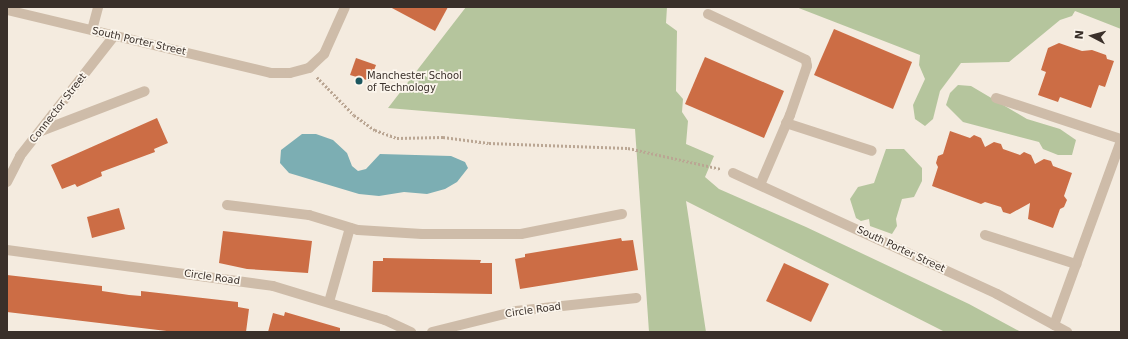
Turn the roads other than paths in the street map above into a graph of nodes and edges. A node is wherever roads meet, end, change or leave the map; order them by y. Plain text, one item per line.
1 (98, 7) edge
2 (345, 7) edge
3 (7, 10) edge
4 (708, 14) dead end
5 (92, 30) junction
6 (114, 36) junction
7 (145, 91) dead end
8 (996, 98) dead end
9 (786, 123) junction
10 (41, 131) junction
11 (1121, 140) edge
12 (872, 151) dead end
13 (733, 173) road end
14 (7, 182) edge
15 (760, 185) junction
16 (226, 206) dead end
17 (622, 214) dead end
18 (350, 228) junction
19 (985, 235) dead end
20 (7, 250) edge
21 (1076, 264) junction
22 (636, 298) dead end
23 (329, 302) junction
24 (1054, 325) junction
25 (411, 332) edge
26 (432, 332) edge
27 (1067, 332) edge

1 - 5 street
2 - 6 street, South Porter Street
3 - 5 street, South Porter Street
4 - 9 street
5 - 6 street, South Porter Street
6 - 10 street, Connector Street
7 - 10 street
8 - 11 street
9 - 12 street
9 - 15 street
10 - 14 street, Connector Street
11 - 21 street
13 - 15 street, South Porter Street
15 - 24 street, South Porter Street
16 - 18 street
17 - 18 street
18 - 23 street
19 - 21 street
20 - 23 street, Circle Road
21 - 24 street
22 - 26 street, Circle Road
23 - 25 street, Circle Road
24 - 27 street, South Porter Street

